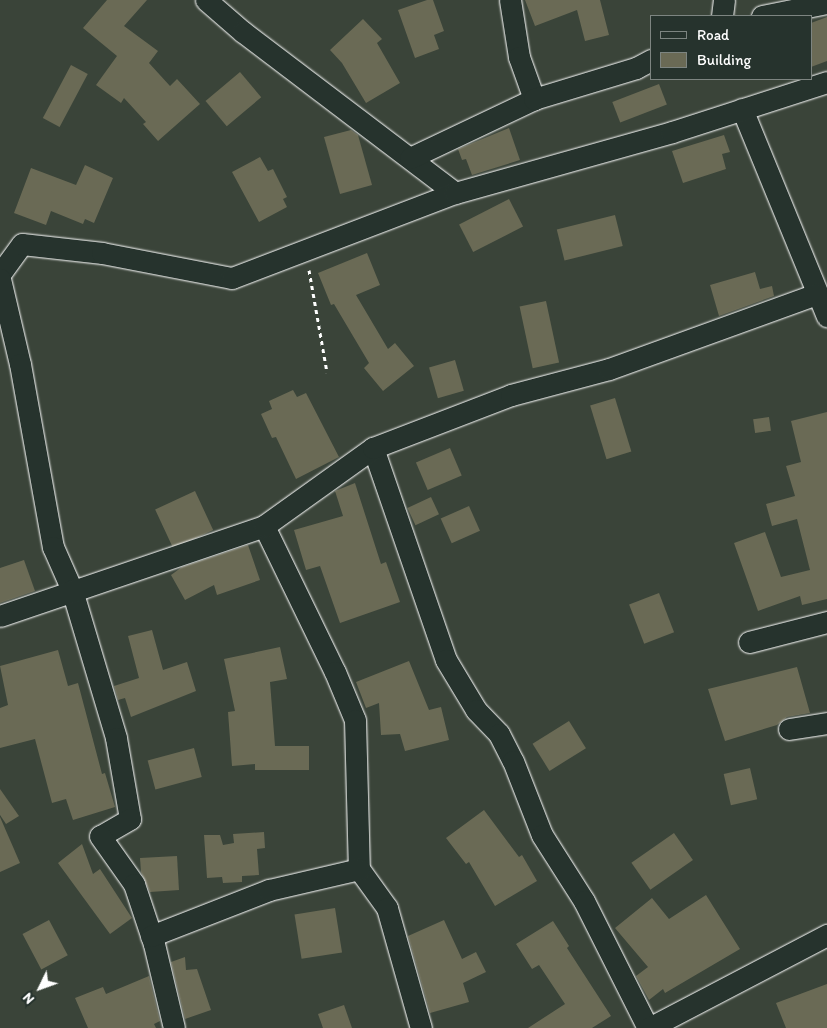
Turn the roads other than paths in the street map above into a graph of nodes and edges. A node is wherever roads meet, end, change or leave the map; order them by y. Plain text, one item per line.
1 (206, 0) edge
2 (510, 0) edge
3 (724, 0) edge
4 (827, 3) edge
5 (722, 15) edge
6 (767, 15) edge
7 (650, 60) edge
8 (827, 82) edge
9 (534, 99) junction
10 (742, 110) junction
11 (410, 158) junction
12 (455, 193) junction
13 (0, 274) edge
14 (0, 280) edge
15 (816, 294) junction
16 (827, 316) edge
17 (374, 448) junction
18 (264, 526) junction
19 (72, 590) junction
20 (0, 616) edge
21 (827, 622) edge
22 (749, 642) dead end
23 (827, 723) edge
24 (789, 729) dead end
25 (359, 868) junction
26 (827, 935) edge
27 (151, 936) junction
28 (174, 1028) edge
29 (421, 1028) edge
30 (648, 1028) edge

1 - 11 street
2 - 9 street
3 - 5 street
4 - 6 street
7 - 9 street
8 - 10 street
9 - 11 street
10 - 12 street
10 - 15 street
11 - 12 street
12 - 13 street
14 - 19 street
15 - 16 street
15 - 17 street
17 - 18 street
17 - 30 street
18 - 19 street
18 - 25 street
19 - 20 street
19 - 27 street
21 - 22 street
23 - 24 street
25 - 27 street
25 - 29 street
26 - 30 street
27 - 28 street

